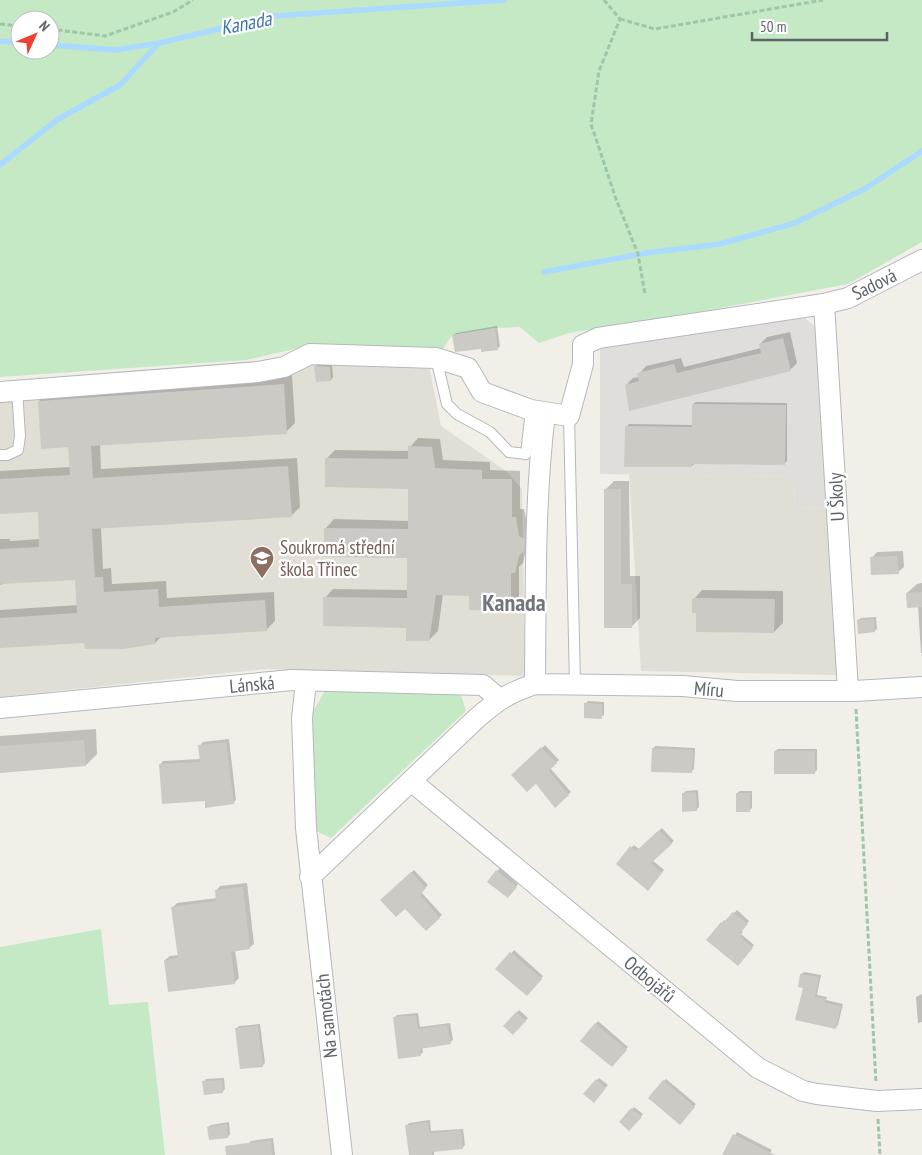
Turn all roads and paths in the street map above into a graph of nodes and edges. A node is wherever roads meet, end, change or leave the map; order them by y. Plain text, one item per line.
1 (193, 0) edge
2 (604, 0) edge
3 (823, 0) edge
4 (620, 19) junction
5 (60, 30) edge
6 (922, 260) edge
7 (646, 294) dead end
8 (824, 304) junction
9 (436, 358) junction
10 (9, 390) edge
11 (538, 412) junction
12 (569, 416) junction
13 (0, 455) edge
14 (306, 682) junction
15 (535, 684) junction
16 (575, 685) junction
17 (922, 687) edge
18 (852, 691) junction
19 (499, 699) junction
20 (0, 708) edge
21 (411, 781) junction
22 (310, 877) junction
23 (922, 1099) edge
24 (877, 1101) junction
25 (342, 1155) edge
26 (880, 1155) edge

1 - 5 path
2 - 4 path
3 - 4 path
4 - 7 path
6 - 8 street, Sadová
8 - 12 street, Sadová
8 - 18 street, U Školy
9 - 10 street
9 - 11 street
9 - 11 lane
10 - 13 lane
11 - 12 street
11 - 15 street
12 - 16 lane
14 - 19 street, Lánská
14 - 20 street, Lánská
14 - 22 street, Na samotách
15 - 16 street, Míru
15 - 19 street, Míru
16 - 18 street, Míru
17 - 18 street, Míru
18 - 24 path
19 - 21 street
21 - 22 street
21 - 24 street, Odbojářů
22 - 25 street, Na samotách
23 - 24 street, Odbojářů
24 - 26 path

